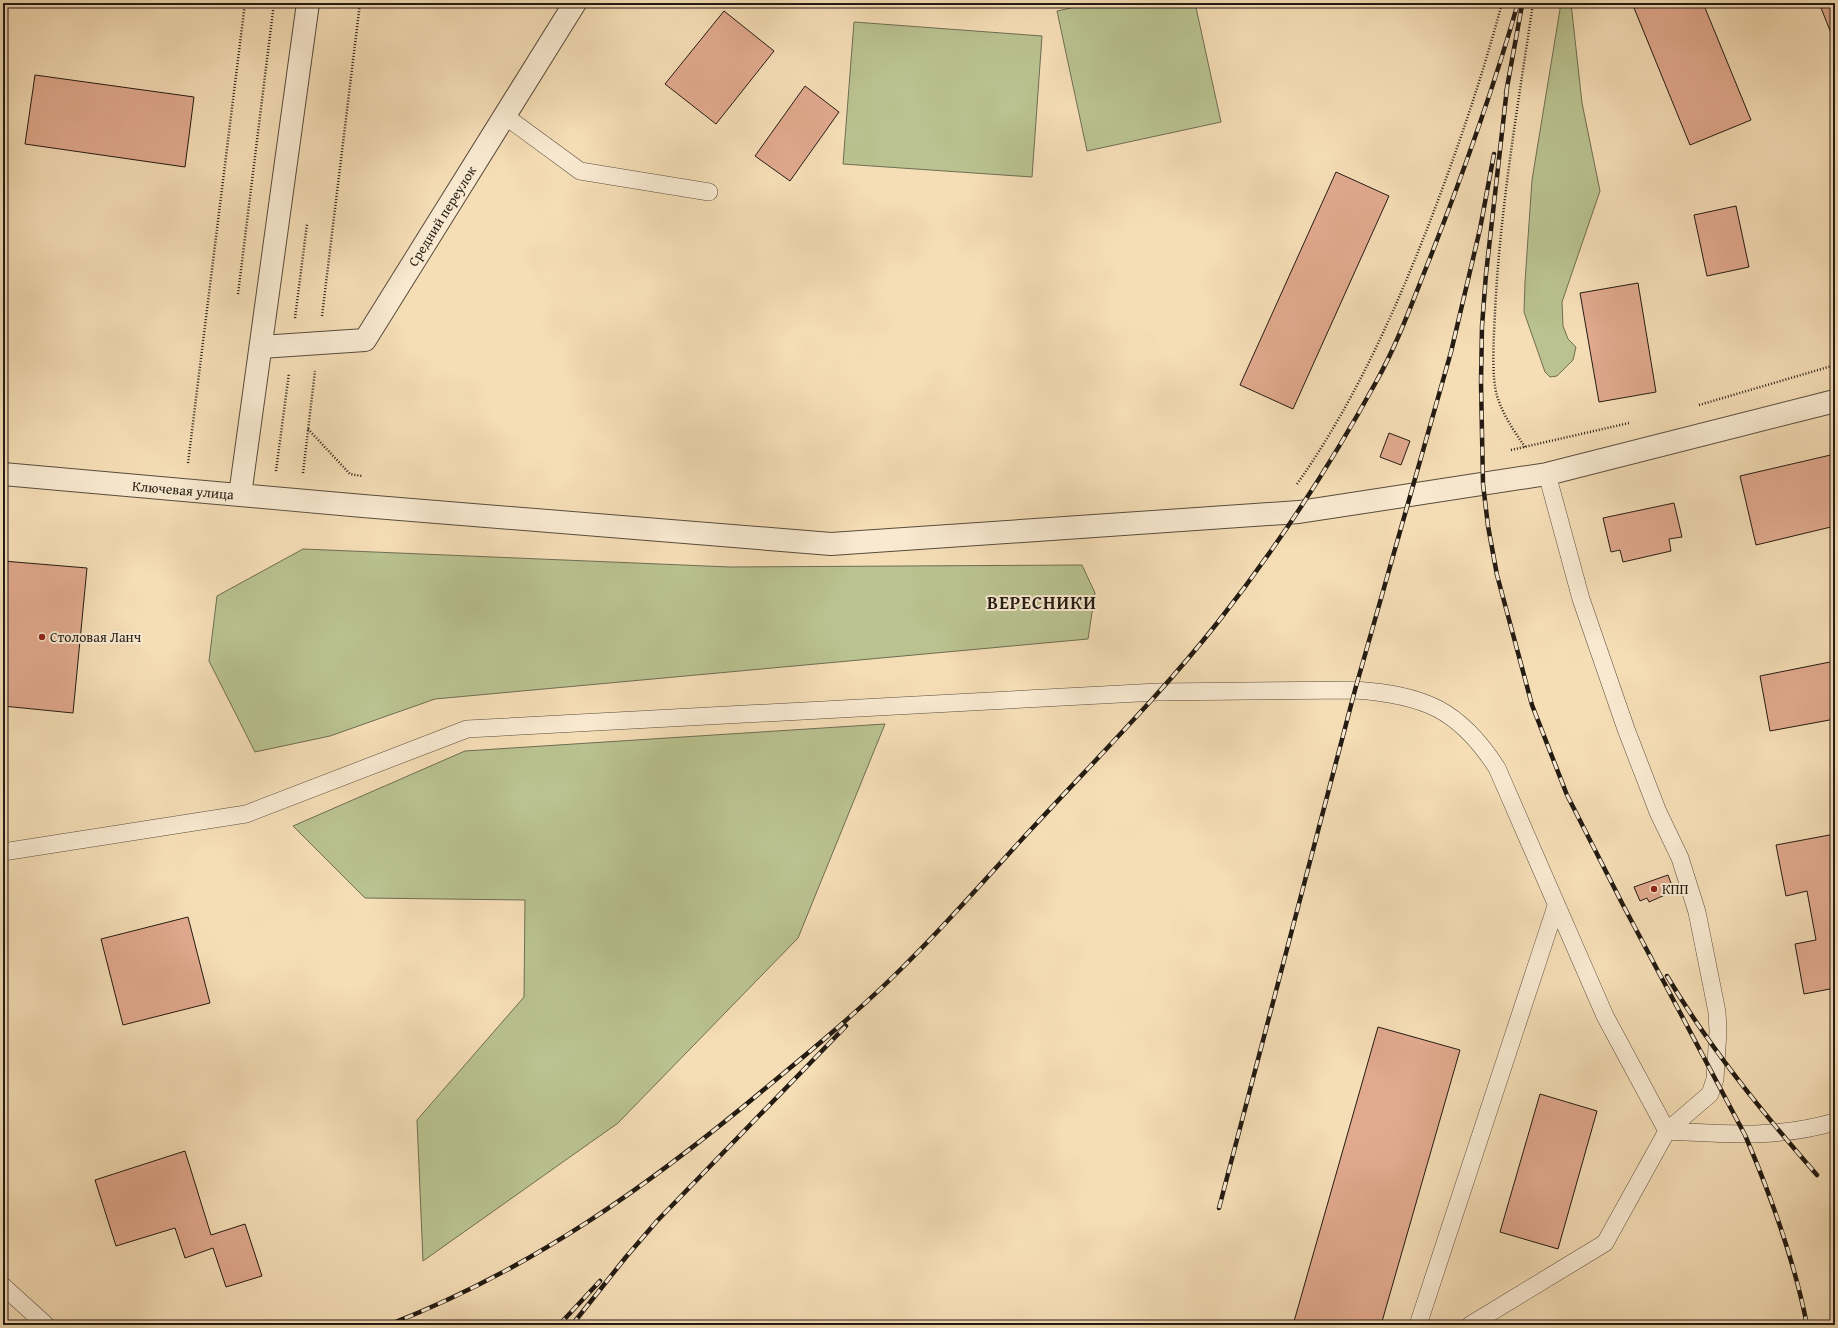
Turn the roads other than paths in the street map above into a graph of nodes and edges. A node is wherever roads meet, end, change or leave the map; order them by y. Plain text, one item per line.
1 (308, 3) edge
2 (575, 3) edge
3 (504, 116) junction
4 (709, 192) dead end
5 (261, 347) junction
6 (1835, 401) edge
7 (3, 474) edge
8 (1547, 474) junction
9 (240, 495) junction
10 (3, 852) edge
11 (1556, 906) junction
12 (1835, 1122) edge
13 (1667, 1131) junction
14 (3, 1286) edge
15 (46, 1325) edge
16 (1418, 1325) edge
17 (1470, 1325) edge

1 - 5 street
2 - 3 street, Средний переулок
3 - 4 lane
3 - 5 street, Средний переулок
5 - 9 street
6 - 8 street, Ключевая улица
7 - 9 street, Ключевая улица
8 - 9 street, Ключевая улица
8 - 13 lane
10 - 11 lane
11 - 13 lane
11 - 16 lane
12 - 13 lane
13 - 17 lane
14 - 15 lane

